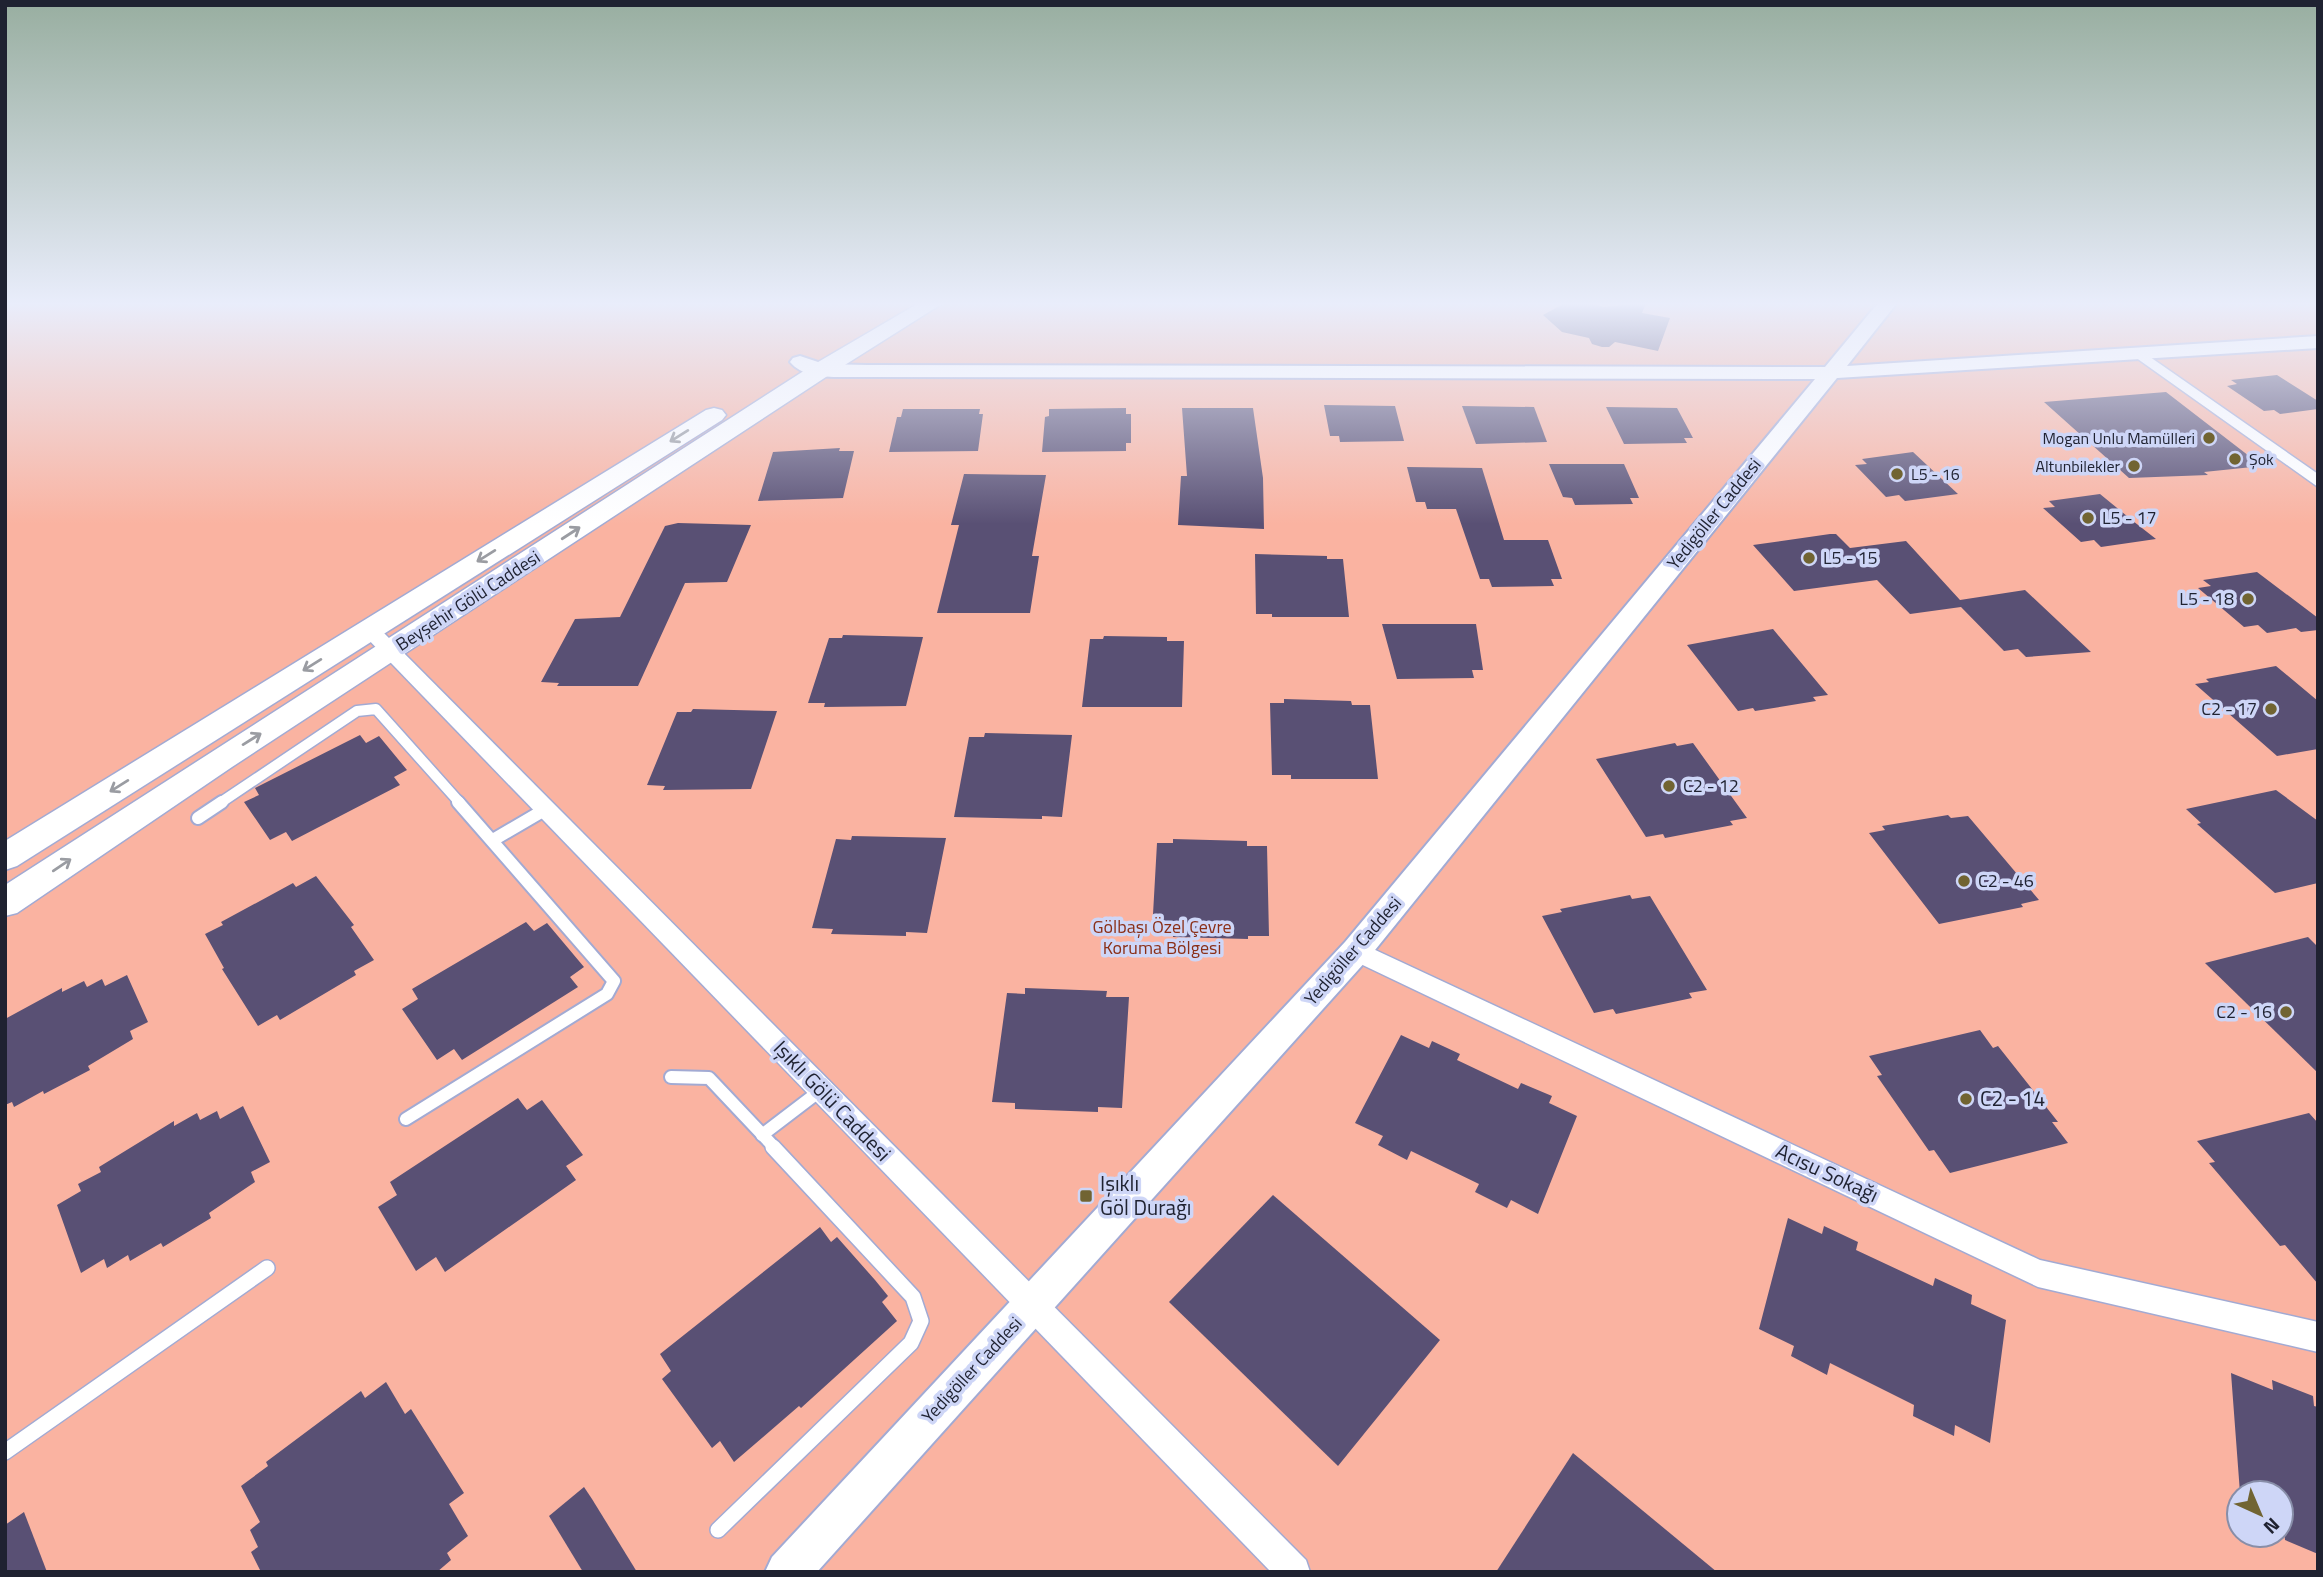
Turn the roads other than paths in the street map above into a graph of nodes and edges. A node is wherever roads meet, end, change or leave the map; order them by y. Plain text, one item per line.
1 (793, 377) edge
2 (795, 377) edge
3 (1826, 377) edge
4 (2171, 377) edge
5 (2318, 482) edge
6 (369, 629) junction
7 (391, 651) junction
8 (546, 809) junction
9 (198, 818) dead end
10 (493, 840) junction
11 (5, 857) edge
12 (5, 903) edge
13 (1356, 951) junction
14 (671, 1077) dead end
15 (821, 1090) junction
16 (406, 1119) dead end
17 (762, 1135) junction
18 (267, 1268) dead end
19 (1032, 1305) junction
20 (2318, 1337) edge
21 (5, 1452) edge
22 (718, 1530) dead end
23 (787, 1572) edge
24 (1294, 1572) edge

1 -> 6 main road
7 -> 2 main road, Beyşehir Gölü Caddesi
3 - 13 street, Yedigöller Caddesi
4 - 5 street
6 - 7 street, Işıklı Gölü Caddesi
6 -> 11 main road
7 - 8 street, Işıklı Gölü Caddesi
12 -> 7 main road, Beyşehir Gölü Caddesi
8 - 10 lane
8 - 15 street, Işıklı Gölü Caddesi
9 - 10 lane
10 - 16 lane
13 - 19 street, Yedigöller Caddesi
13 - 20 street, Acısu Sokağı
14 - 17 lane
15 - 17 lane
15 - 19 street, Işıklı Gölü Caddesi
17 - 22 lane
18 - 21 lane
19 - 23 street, Yedigöller Caddesi
19 - 24 street, Işıklı Gölü Caddesi

